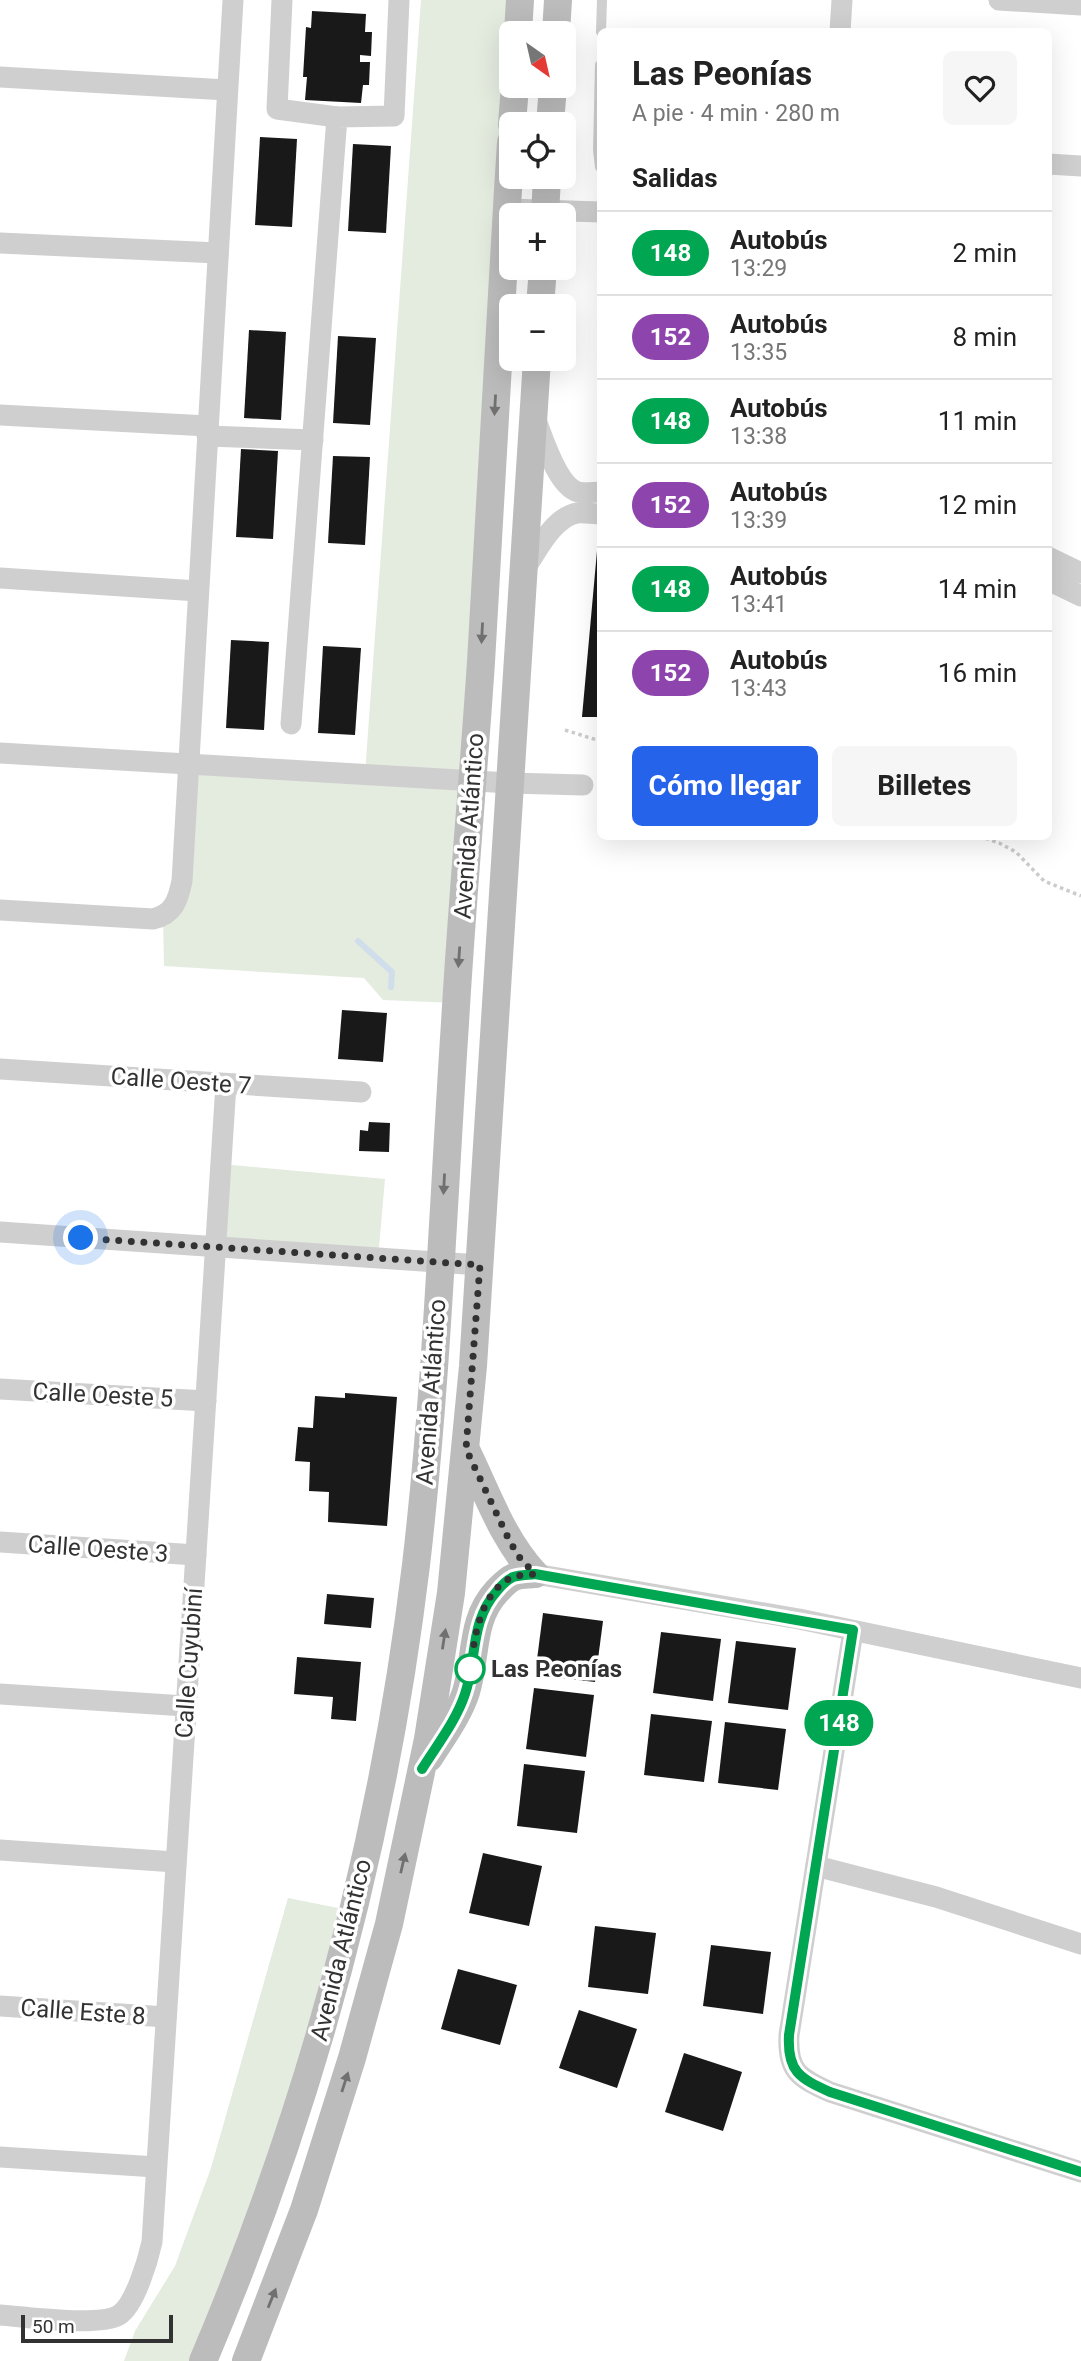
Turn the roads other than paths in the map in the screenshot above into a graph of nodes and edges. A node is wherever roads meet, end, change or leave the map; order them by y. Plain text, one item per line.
1 (233, 0) edge
2 (282, 0) edge
3 (399, 0) edge
4 (520, 0) edge
5 (558, 0) edge
6 (602, 0) edge
7 (842, 0) edge
8 (999, 0) edge
9 (1081, 5) edge
10 (519, 21) edge
11 (557, 21) edge
12 (601, 28) edge
13 (840, 28) edge
14 (0, 78) edge
15 (227, 90) junction
16 (337, 117) junction
17 (1052, 164) edge
18 (1081, 166) edge
19 (576, 212) edge
20 (597, 212) edge
21 (0, 243) edge
22 (218, 253) junction
23 (503, 280) edge
24 (536, 371) edge
25 (0, 415) edge
26 (534, 415) junction
27 (208, 431) junction
28 (313, 440) junction
29 (597, 493) edge
30 (577, 503) junction
31 (597, 513) edge
32 (1052, 559) edge
33 (524, 570) junction
34 (1081, 573) edge
35 (0, 579) edge
36 (1052, 582) edge
37 (198, 591) junction
38 (1081, 596) edge
39 (290, 724) dead end
40 (0, 753) edge
41 (188, 764) junction
42 (472, 781) junction
43 (510, 783) junction
44 (583, 785) dead end
45 (0, 910) edge
46 (0, 1069) edge
47 (226, 1084) junction
48 (361, 1092) dead end
49 (0, 1232) edge
50 (217, 1247) junction
51 (440, 1263) junction
52 (480, 1265) junction
53 (0, 1389) edge
54 (206, 1401) junction
55 (466, 1449) junction
56 (0, 1542) edge
57 (196, 1555) junction
58 (535, 1574) junction
59 (853, 1630) junction
60 (1081, 1678) edge
61 (0, 1694) edge
62 (186, 1706) junction
63 (422, 1769) junction
64 (0, 1850) edge
65 (175, 1862) junction
66 (816, 1866) junction
67 (1081, 1944) edge
68 (0, 2006) edge
69 (166, 2017) junction
70 (0, 2157) edge
71 (156, 2167) junction
72 (1081, 2172) edge
73 (0, 2315) edge
74 (203, 2361) edge
75 (246, 2361) edge

1 - 15 street
2 - 16 street
3 - 16 street
4 - 10 main road
5 - 11 main road
6 - 12 lane
7 - 13 street
8 - 9 street
14 - 15 street
15 - 22 street
16 - 28 street
17 - 18 street
19 - 20 street
21 - 22 street
22 - 27 street
23 -> 42 main road, Avenida Atlántico
24 - 26 main road, Avenida Atlántico
25 - 27 street
26 - 30 street
26 - 33 main road, Avenida Atlántico
27 - 28 street
27 - 37 street
28 - 39 street
29 - 30 street
30 - 31 street
30 - 33 street
32 - 34 street
33 - 43 main road, Avenida Atlántico
35 - 37 street
36 - 38 street
37 - 41 street
40 - 41 street
41 - 42 street
41 - 45 street
42 - 43 street
42 -> 51 main road, Avenida Atlántico
43 - 44 street
43 - 52 main road, Avenida Atlántico
46 - 47 street, Calle Oeste 7
47 - 48 street, Calle Oeste 7
47 - 50 street, Calle Cuyubiní
49 - 50 street
50 - 51 street
50 - 54 street, Calle Cuyubiní
51 - 52 street
51 - 74 main road, Avenida Atlántico
52 - 55 main road, Avenida Atlántico
53 - 54 street, Calle Oeste 5
54 - 57 street, Calle Cuyubiní
55 - 58 main road
63 -> 55 main road, Avenida Atlántico
56 - 57 street, Calle Oeste 3
57 - 62 street, Calle Cuyubiní
58 - 59 street
58 - 63 main road
59 - 60 street
59 - 66 street
61 - 62 street
62 - 65 street, Calle Cuyubiní
75 -> 63 main road, Avenida Atlántico
64 - 65 street
65 - 69 street, Calle Cuyubiní
66 - 67 street
66 - 72 street
68 - 69 street, Calle Este 8
69 - 71 street, Calle Cuyubiní
70 - 71 street
71 - 73 street, Calle Cuyubiní

